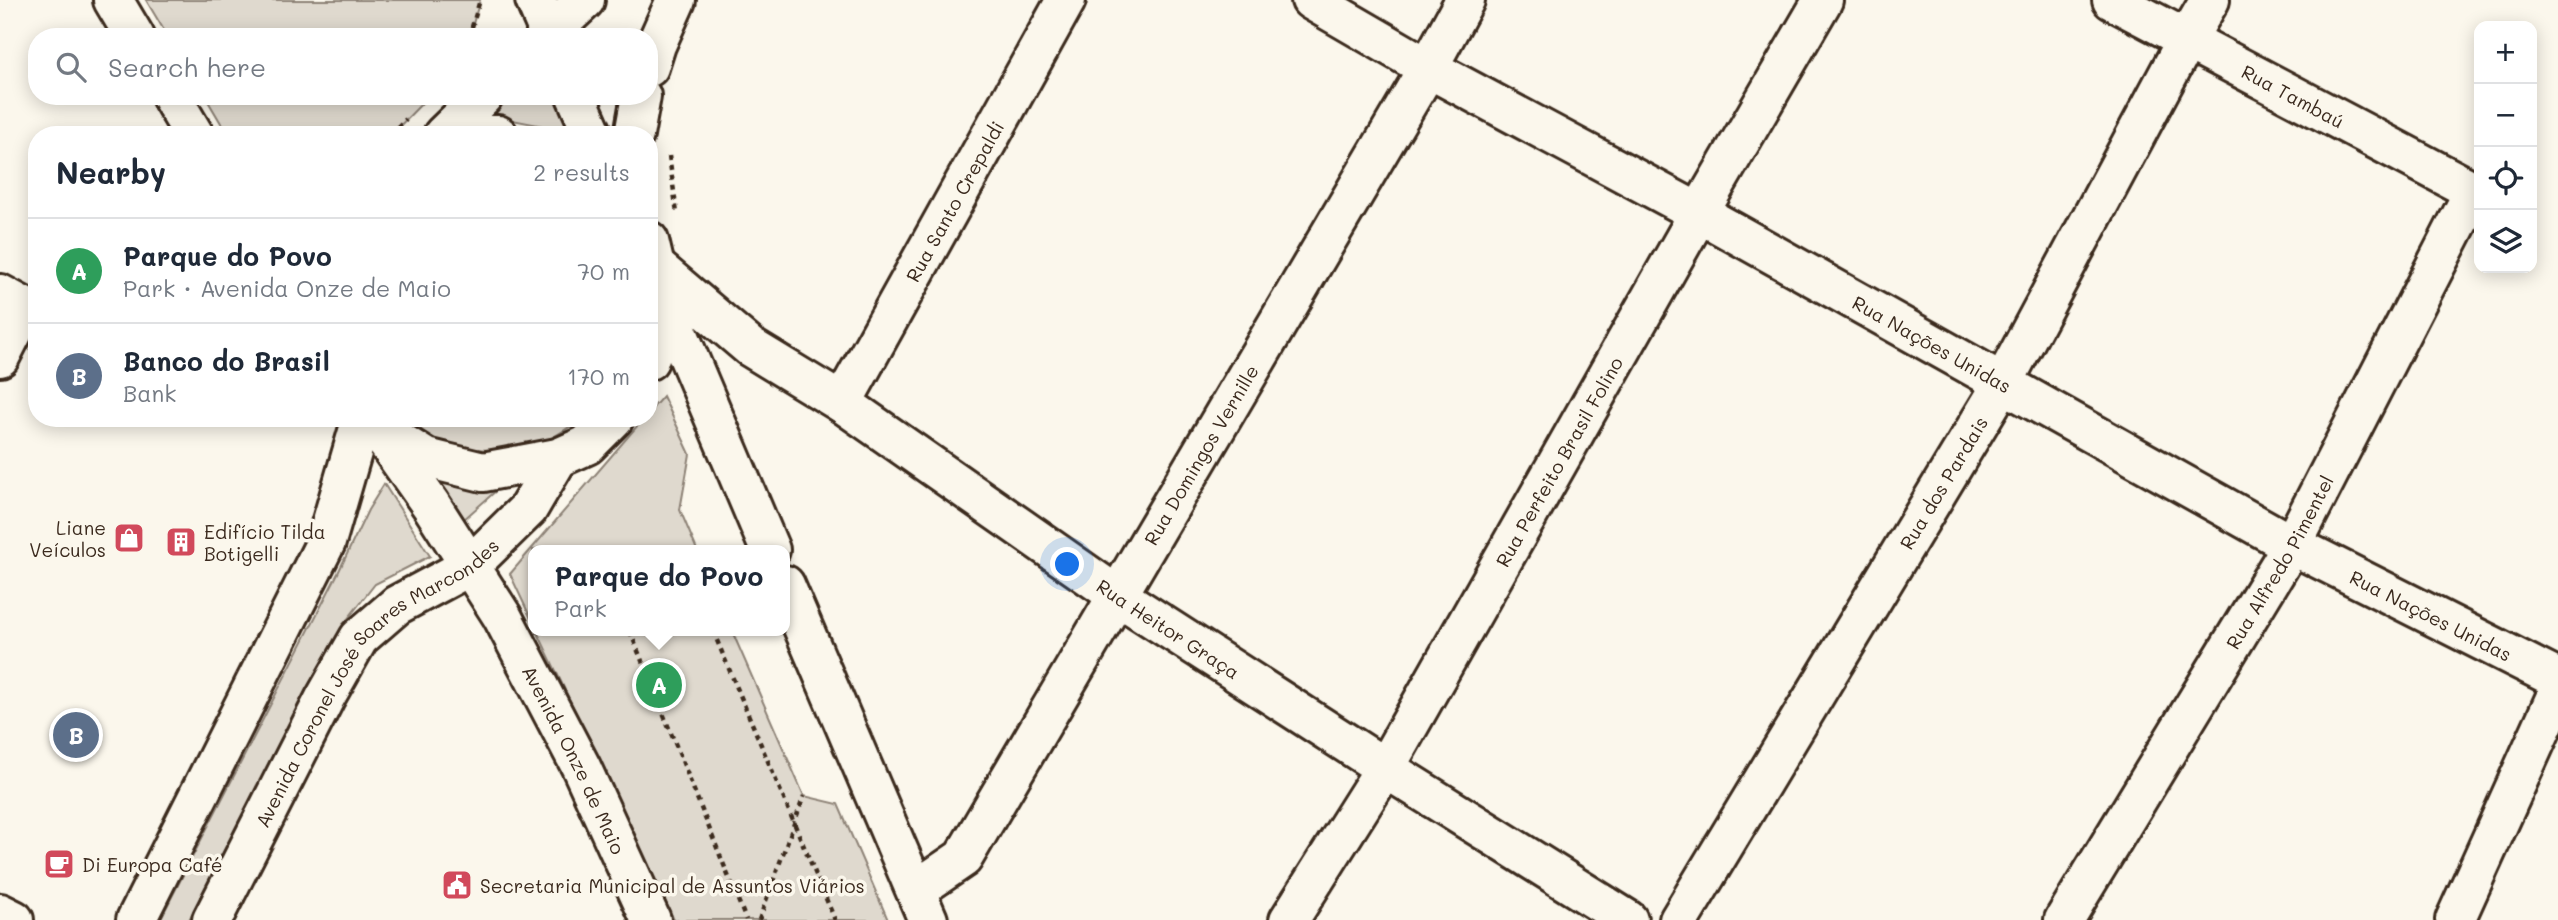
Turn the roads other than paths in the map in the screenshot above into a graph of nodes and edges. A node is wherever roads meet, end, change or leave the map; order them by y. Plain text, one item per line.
1 (113, 0) edge
2 (585, 0) edge
3 (676, 0) edge
4 (1066, 0) edge
5 (1311, 0) edge
6 (1465, 0) edge
7 (1823, 0) edge
8 (2112, 0) edge
9 (2210, 0) edge
10 (545, 27) edge
11 (130, 28) edge
12 (658, 40) edge
13 (2186, 41) junction
14 (1428, 68) junction
15 (176, 105) edge
16 (474, 105) edge
17 (580, 105) edge
18 (639, 105) edge
19 (189, 126) edge
20 (452, 126) edge
21 (589, 126) edge
22 (636, 126) edge
23 (2474, 191) joint
24 (1699, 213) junction
25 (658, 270) edge
26 (658, 274) edge
27 (658, 296) edge
28 (21, 305) edge
29 (658, 333) edge
30 (0, 357) edge
31 (2003, 383) junction
32 (842, 403) junction
33 (367, 427) edge
34 (373, 427) edge
35 (378, 427) edge
36 (605, 427) edge
37 (558, 458) junction
38 (768, 545) edge
39 (2291, 545) junction
40 (470, 566) junction
41 (1118, 596) junction
42 (790, 597) edge
43 (2558, 679) edge
44 (2558, 692) edge
45 (1385, 768) junction
46 (922, 905) edge
47 (0, 913) edge
48 (14, 920) edge
49 (136, 920) edge
50 (212, 920) edge
51 (651, 920) edge
52 (1289, 920) edge
53 (1628, 920) edge
54 (1679, 920) edge
55 (2064, 920) edge
56 (2455, 920) edge

1 - 11 street
2 - 10 street
3 - 12 street
4 - 32 street, Rua Santo Crepaldi
5 - 14 street, Rua Nações Unidas
6 - 14 street, Rua Domingos Vernille
7 - 24 street, Rua Perfeito Brasil Folino
8 - 13 street, Rua Tambaú
9 - 13 street, Rua dos Pardais
13 - 23 street, Rua Tambaú
13 - 31 street, Rua dos Pardais
14 - 24 street, Rua Nações Unidas
14 - 41 street, Rua Domingos Vernille
15 - 19 street
16 - 20 street
17 - 21 street
18 - 22 street
23 - 39 street, Rua Alfredo Pimentel
24 - 31 street, Rua Nações Unidas
24 - 45 street, Rua Perfeito Brasil Folino
25 - 32 street, Rua Heitor Graça
26 - 38 street
27 - 29 street
28 - 30 street
31 - 39 street, Rua Nações Unidas
31 - 54 street, Rua dos Pardais
32 - 41 street, Rua Heitor Graça
33 - 49 street
34 - 40 street, Avenida Onze de Maio
35 - 37 street
36 - 37 street
37 - 40 street, Avenida Coronel José Soares Marcondes
39 - 43 street, Rua Nações Unidas
39 - 55 street, Rua Alfredo Pimentel
40 - 50 street, Avenida Coronel José Soares Marcondes
40 - 51 street, Avenida Onze de Maio
41 - 45 street, Rua Heitor Graça
41 - 46 street, Rua Domingos Vernille
42 - 46 street
44 - 56 street
45 - 52 street, Rua Perfeito Brasil Folino
45 - 53 street, Rua Heitor Graça
47 - 48 street

